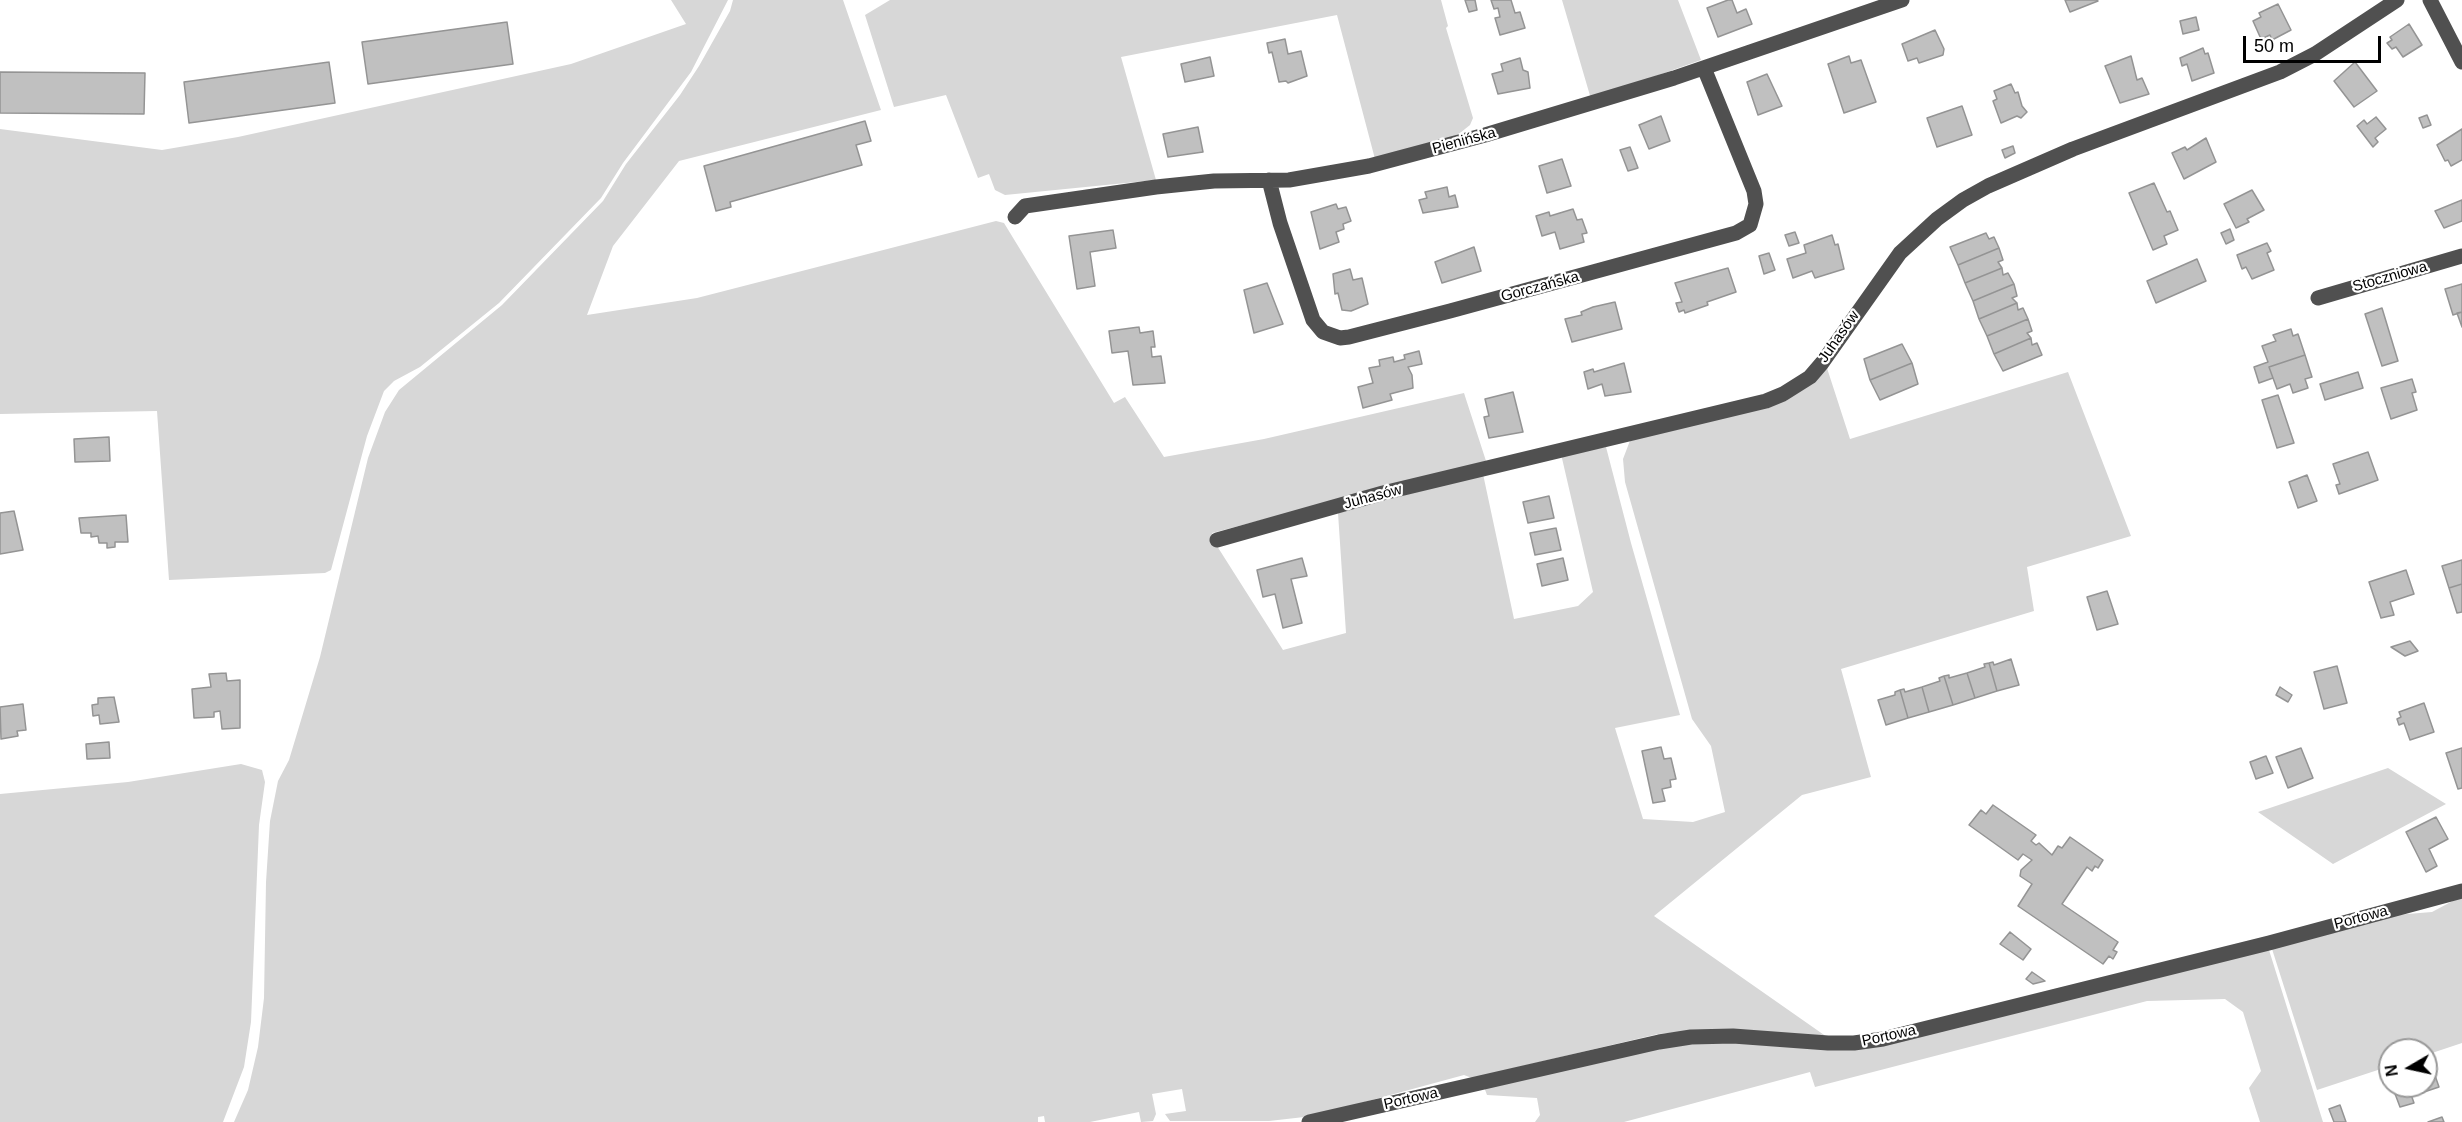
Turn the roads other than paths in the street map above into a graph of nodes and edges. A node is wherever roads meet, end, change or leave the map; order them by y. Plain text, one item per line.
1 (1902, 0) edge
2 (2397, 0) edge
3 (2430, 0) edge
4 (2462, 62) edge
5 (1704, 68) junction
6 (1269, 180) junction
7 (1015, 217) dead end
8 (2462, 256) edge
9 (2319, 298) dead end
10 (1217, 540) dead end
11 (2462, 891) edge
12 (1309, 1122) edge

1 - 5 street, Pienińska
2 - 10 street, Juhasów
3 - 4 street
5 - 6 street, Pienińska
5 - 6 street, Gorczańska
6 - 7 street, Pienińska
8 - 9 street, Stoczniowa
11 - 12 street, Portowa

